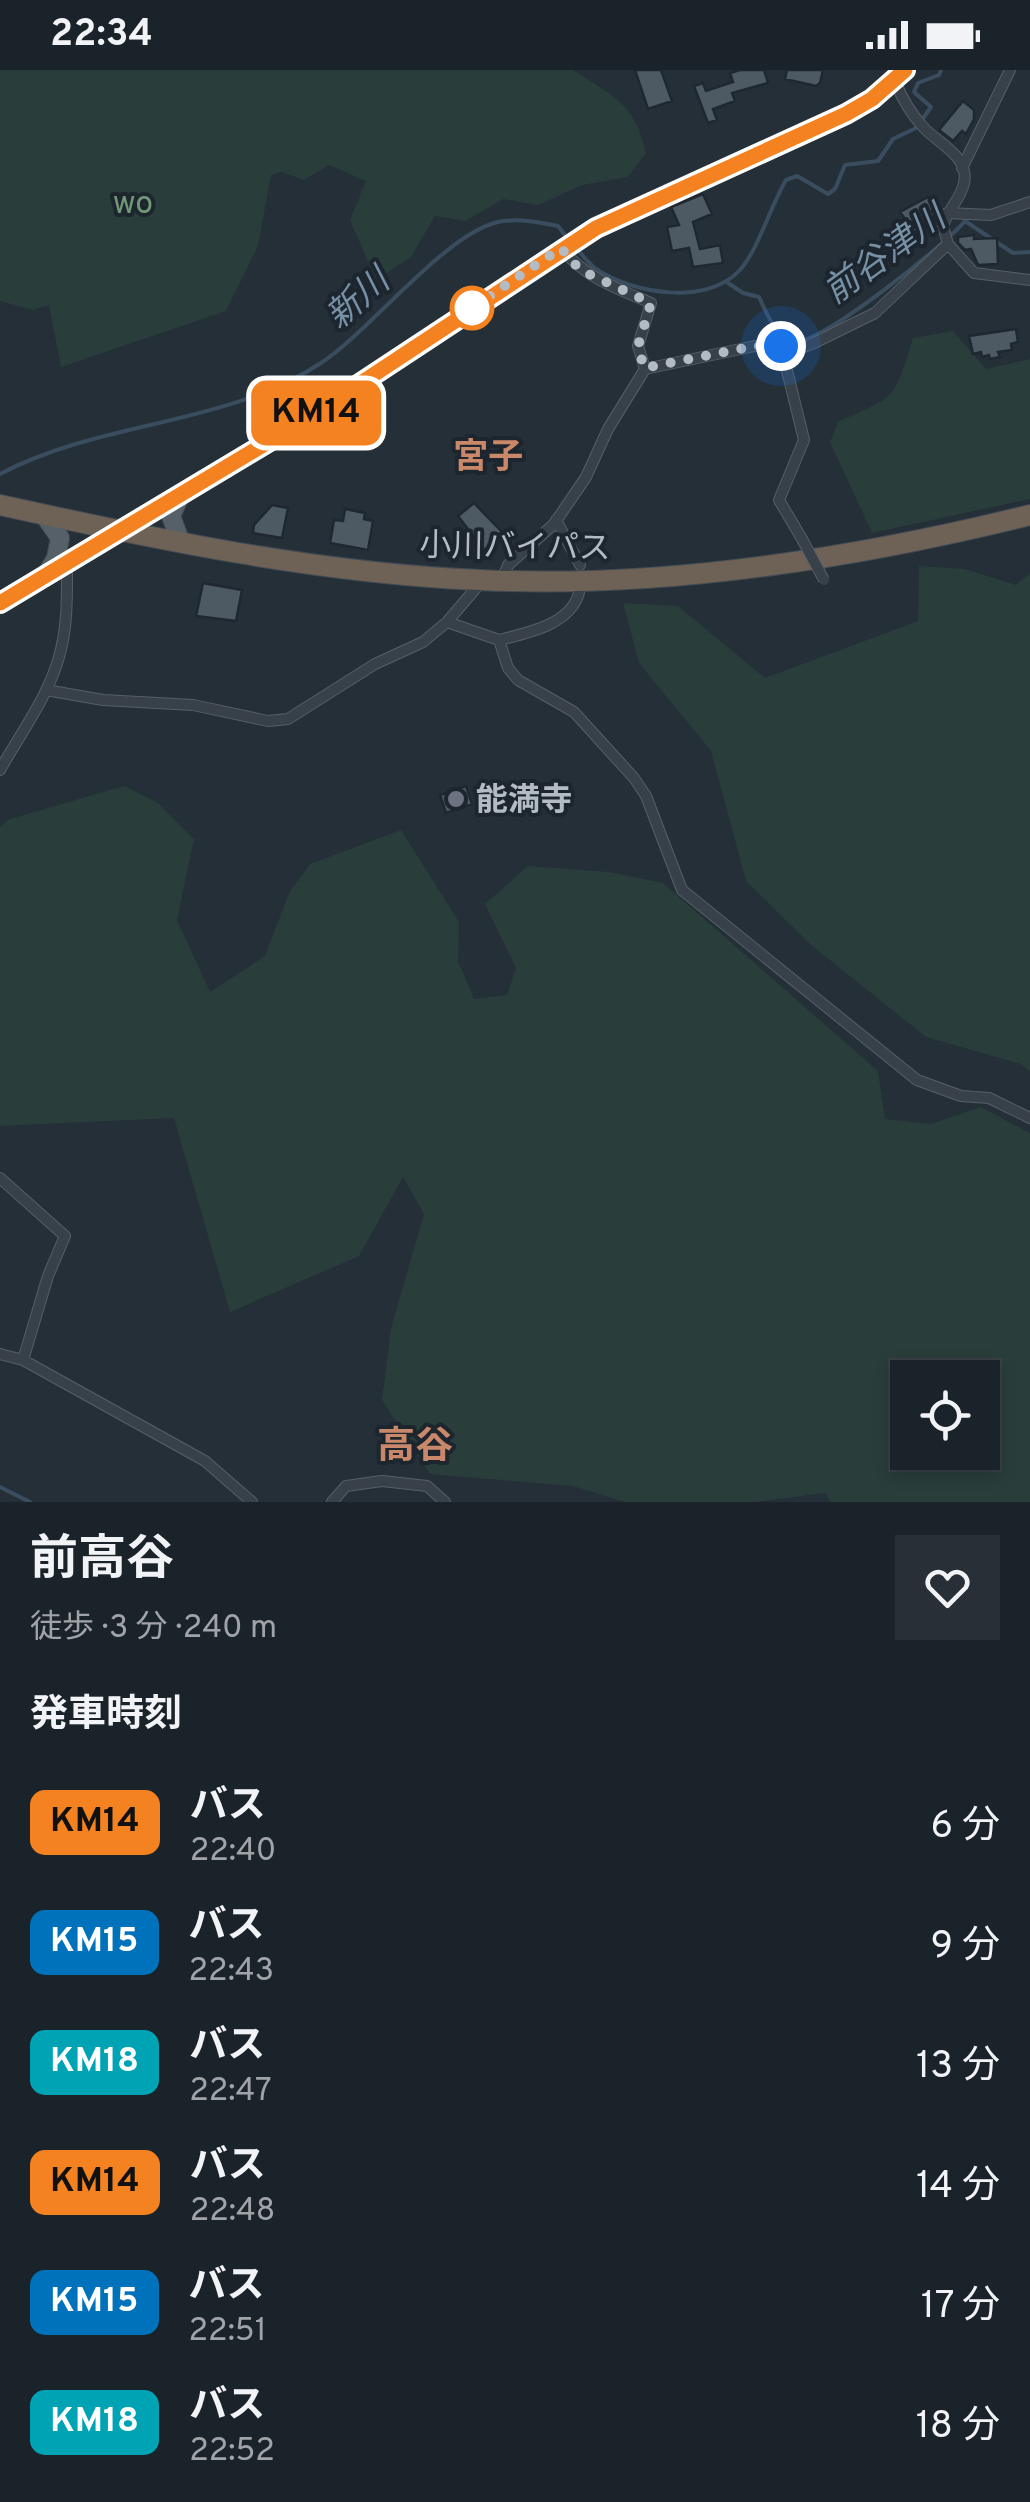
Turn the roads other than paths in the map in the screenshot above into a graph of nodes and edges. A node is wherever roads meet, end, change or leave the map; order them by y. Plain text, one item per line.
1 (1010, 70) edge
2 (900, 75) edge
3 (962, 168) junction
4 (1030, 202) edge
5 (947, 213) junction
6 (948, 244) junction
7 (561, 248) junction
8 (1030, 280) edge
9 (781, 346) junction
10 (644, 368) junction
11 (182, 494) junction
12 (0, 505) edge
13 (44, 515) junction
14 (1030, 515) edge
15 (556, 520) junction
16 (116, 531) junction
17 (181, 543) junction
18 (67, 562) junction
19 (580, 565) dead end
20 (45, 576) junction
21 (492, 580) junction
22 (830, 591) dead end
23 (579, 594) dead end
24 (0, 603) edge
25 (447, 622) junction
26 (499, 640) junction
27 (46, 690) junction
28 (0, 770) edge
29 (1030, 1118) edge
30 (0, 1178) edge
31 (0, 1354) edge
32 (24, 1360) junction
33 (252, 1502) edge
34 (332, 1502) edge
35 (444, 1502) edge

1 - 3 street
2 - 3 street
2 - 7 main road
3 - 5 street
4 - 5 street
5 - 6 street
6 - 8 street
6 - 9 street
7 - 10 street
7 - 11 main road
9 - 10 street
9 - 22 street, bridge
10 - 15 street
11 - 16 main road
11 - 17 main road
12 - 13 highway, 小川バイパス
13 - 16 highway, 小川バイパス
13 - 20 main road
14 - 21 highway, 小川バイパス
15 - 19 street
15 - 21 street
16 - 17 highway, 小川バイパス
16 - 18 main road
17 - 21 highway, 小川バイパス
18 - 20 main road
18 - 27 street
20 - 24 main road
21 - 25 street
23 - 26 street
25 - 26 street
25 - 27 street
26 - 29 street
27 - 28 street
30 - 32 street
31 - 32 street
32 - 33 street
34 - 35 street

